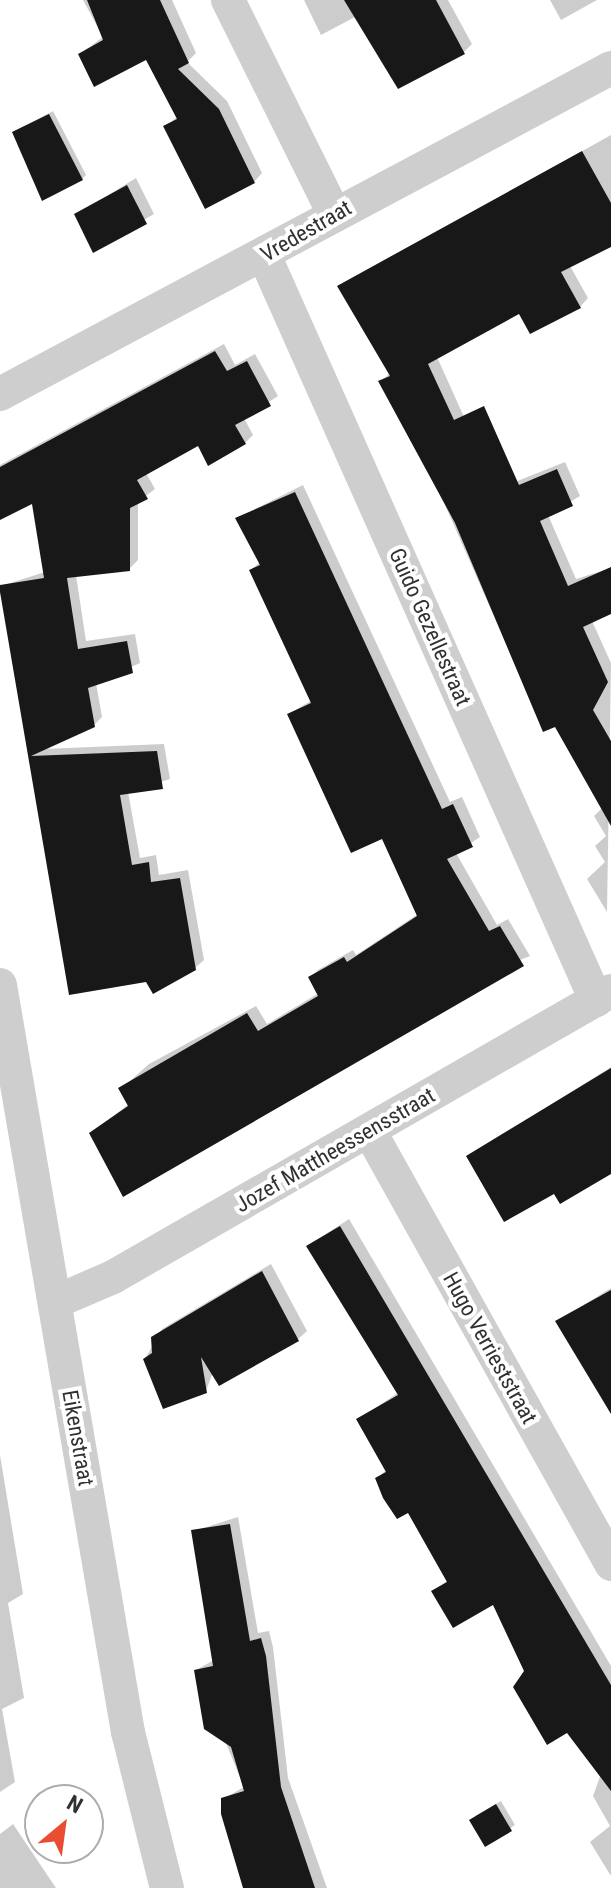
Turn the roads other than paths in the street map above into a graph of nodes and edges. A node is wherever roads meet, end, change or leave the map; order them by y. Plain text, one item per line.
1 (228, 0) edge
2 (611, 68) edge
3 (334, 214) junction
4 (264, 255) junction
5 (0, 394) edge
6 (0, 985) edge
7 (603, 995) edge
8 (370, 1132) junction
9 (55, 1302) junction
10 (611, 1564) edge
11 (167, 1888) edge

1 - 3 street
2 - 3 street, Vredestraat
3 - 4 street, Vredestraat
4 - 5 street, Vredestraat
4 - 7 street, Guido Gezellestraat
6 - 9 street, Eikenstraat
7 - 8 street, Jozef Mattheessensstraat
8 - 9 street, Jozef Mattheessensstraat
8 - 10 street, Hugo Verrieststraat
9 - 11 street, Eikenstraat

